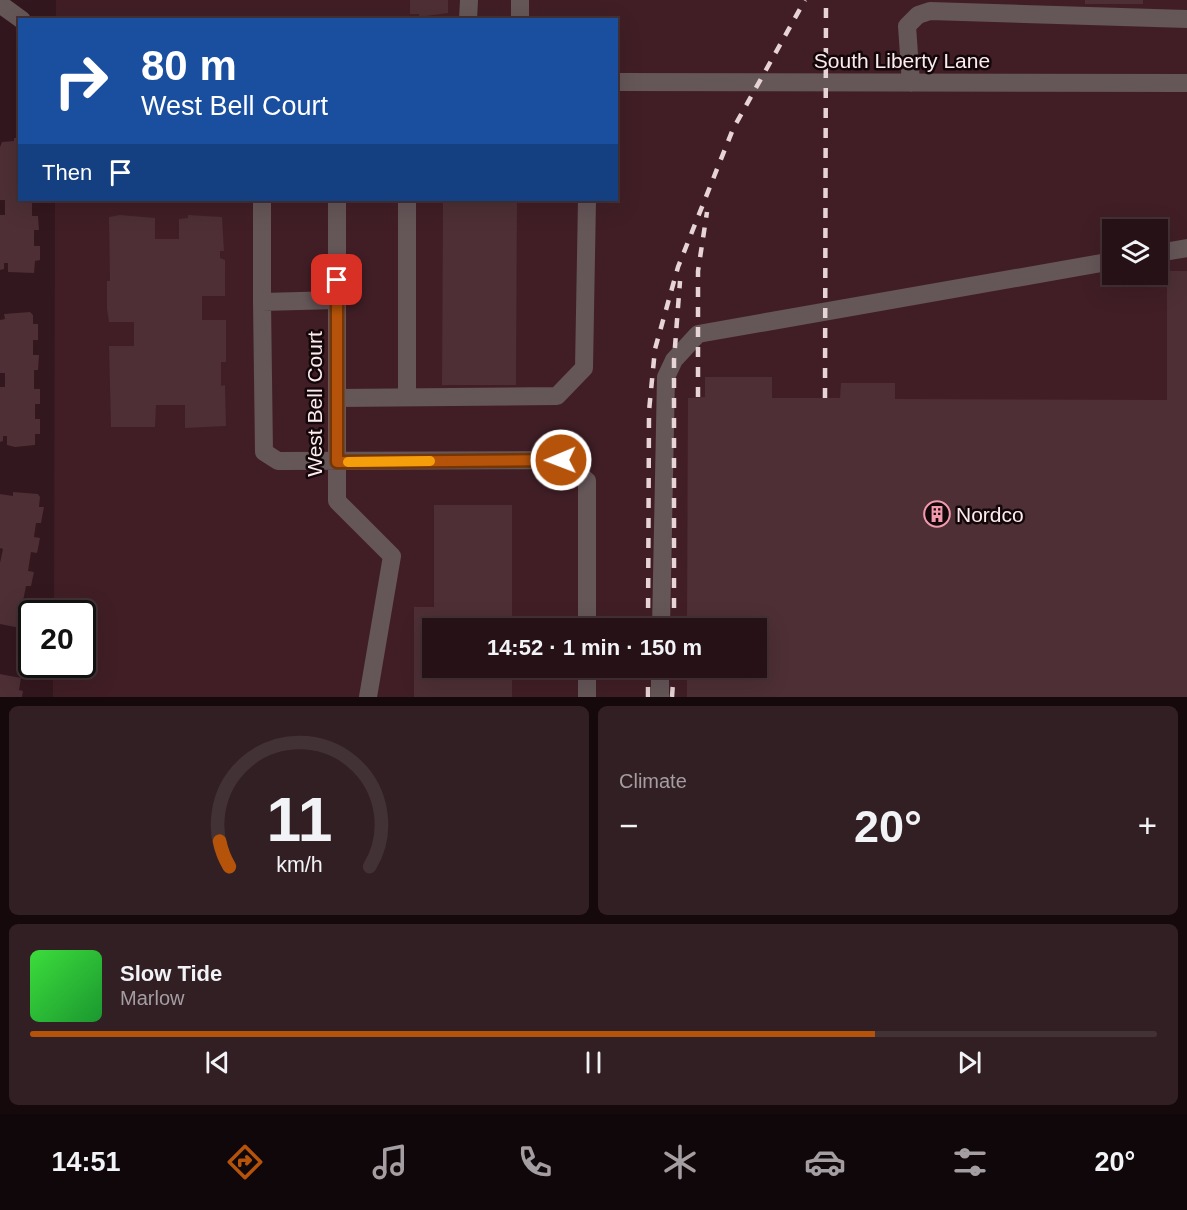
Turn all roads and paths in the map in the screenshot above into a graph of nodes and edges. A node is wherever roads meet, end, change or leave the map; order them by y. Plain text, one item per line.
1 (469, 0) edge
2 (520, 0) edge
3 (0, 4) edge
4 (19, 18) edge
5 (468, 18) edge
6 (520, 18) edge
7 (1187, 19) edge
8 (618, 82) edge
9 (911, 82) junction
10 (1187, 83) edge
11 (262, 201) edge
12 (337, 201) edge
13 (407, 201) edge
14 (587, 201) edge
15 (1187, 248) edge
16 (1168, 252) edge
17 (1102, 263) edge
18 (337, 300) junction
19 (262, 302) junction
20 (407, 397) junction
21 (337, 398) junction
22 (337, 462) junction
23 (587, 618) edge
24 (661, 618) edge
25 (587, 678) edge
26 (660, 678) edge
27 (368, 697) edge
28 (587, 697) edge
29 (660, 697) edge

1 - 5 street
2 - 6 street
3 - 4 street
7 - 9 street
8 - 9 street, South Liberty Lane
9 - 10 street, South Liberty Lane
11 - 19 street
12 - 18 street, West Bell Court
13 - 20 street
14 - 20 street
15 - 16 street
17 - 24 street
18 - 19 street
18 - 21 street, West Bell Court
19 - 22 street
20 - 21 street
21 - 22 street, West Bell Court
22 - 23 street
22 - 27 street, West Bell Court
25 - 28 street
26 - 29 street

